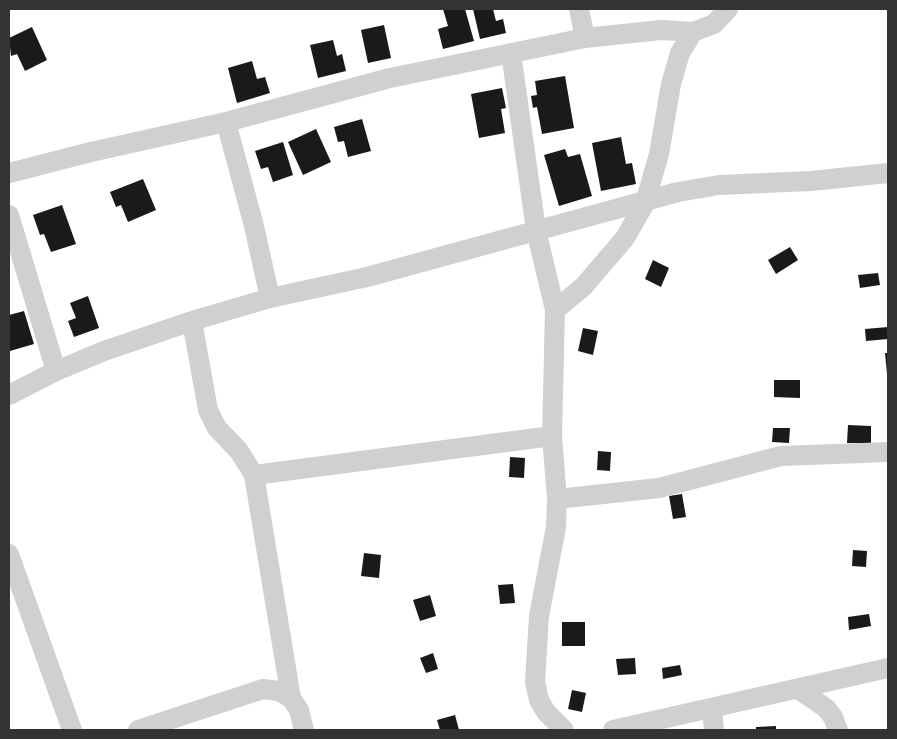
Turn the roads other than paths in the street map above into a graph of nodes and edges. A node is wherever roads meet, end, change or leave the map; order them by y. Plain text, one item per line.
1 (579, 9) edge
2 (728, 9) edge
3 (693, 32) junction
4 (585, 38) junction
5 (511, 53) junction
6 (226, 122) junction
7 (888, 172) edge
8 (9, 173) edge
9 (645, 203) junction
10 (9, 215) edge
11 (536, 230) junction
12 (270, 298) junction
13 (555, 310) junction
14 (192, 321) junction
15 (56, 371) junction
16 (9, 395) edge
17 (552, 436) junction
18 (888, 452) edge
19 (254, 475) junction
20 (557, 499) junction
21 (9, 554) edge
22 (888, 668) edge
23 (798, 689) junction
24 (291, 698) junction
25 (712, 708) junction
26 (72, 730) edge
27 (138, 730) edge
28 (304, 730) edge
29 (564, 730) edge
30 (612, 730) edge
31 (714, 730) edge
32 (838, 730) edge

1 - 4 street
2 - 3 street
3 - 4 street
3 - 9 street
4 - 5 street
5 - 6 street
5 - 11 street
6 - 8 street
6 - 12 street
7 - 9 street
9 - 11 street
9 - 13 street
10 - 15 street
11 - 12 street
11 - 13 street
12 - 14 street
13 - 17 street
14 - 15 street
14 - 19 street
15 - 16 street
17 - 19 street
17 - 20 street
18 - 20 street
19 - 24 street
20 - 29 street
21 - 26 street
22 - 23 street
23 - 25 street
23 - 32 street
24 - 27 street
24 - 28 street
25 - 30 street
25 - 31 street

